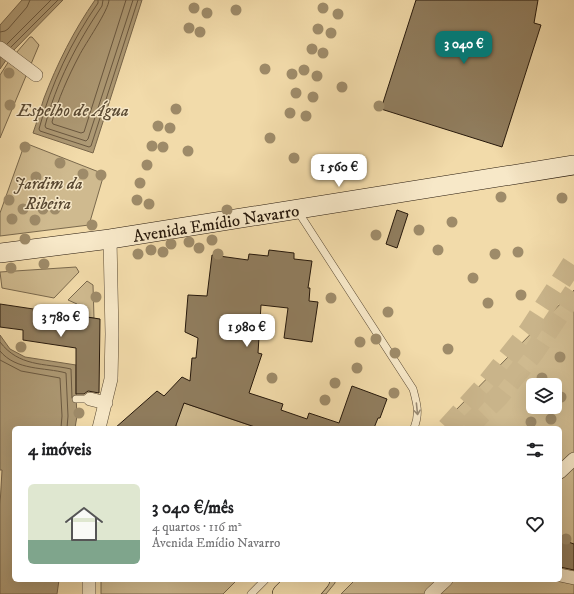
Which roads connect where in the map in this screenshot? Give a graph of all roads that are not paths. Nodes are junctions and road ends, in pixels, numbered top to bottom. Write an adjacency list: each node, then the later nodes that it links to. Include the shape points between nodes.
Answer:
1 (5, 51): 2 (street)
2 (36, 75)
3 (574, 165): 4 (main road, Avenida Emídio Navarro)
4 (297, 210): 5 (main road, Avenida Emídio Navarro); 11 (lane, one-way to 11, via 413,389 418,408)
5 (110, 240): 6 (main road, Avenida Emídio Navarro); 9 (street, via 111,379)
6 (0, 253)
7 (76, 399): 8 (lane)
8 (90, 400): 9 (street)
9 (106, 403): 10 (street)
10 (100, 426)
11 (415, 426)
12 (574, 459): 13 (street)
13 (562, 470)
14 (562, 575): 15 (street)
15 (574, 578)
16 (89, 582): 21 (street)
17 (263, 582): 22 (lane)
18 (295, 582): 23 (main road)
19 (317, 582): 24 (main road)
20 (444, 582): 25 (street)
21 (89, 594)
22 (251, 594)
23 (283, 594)
24 (307, 594)
25 (431, 594)

